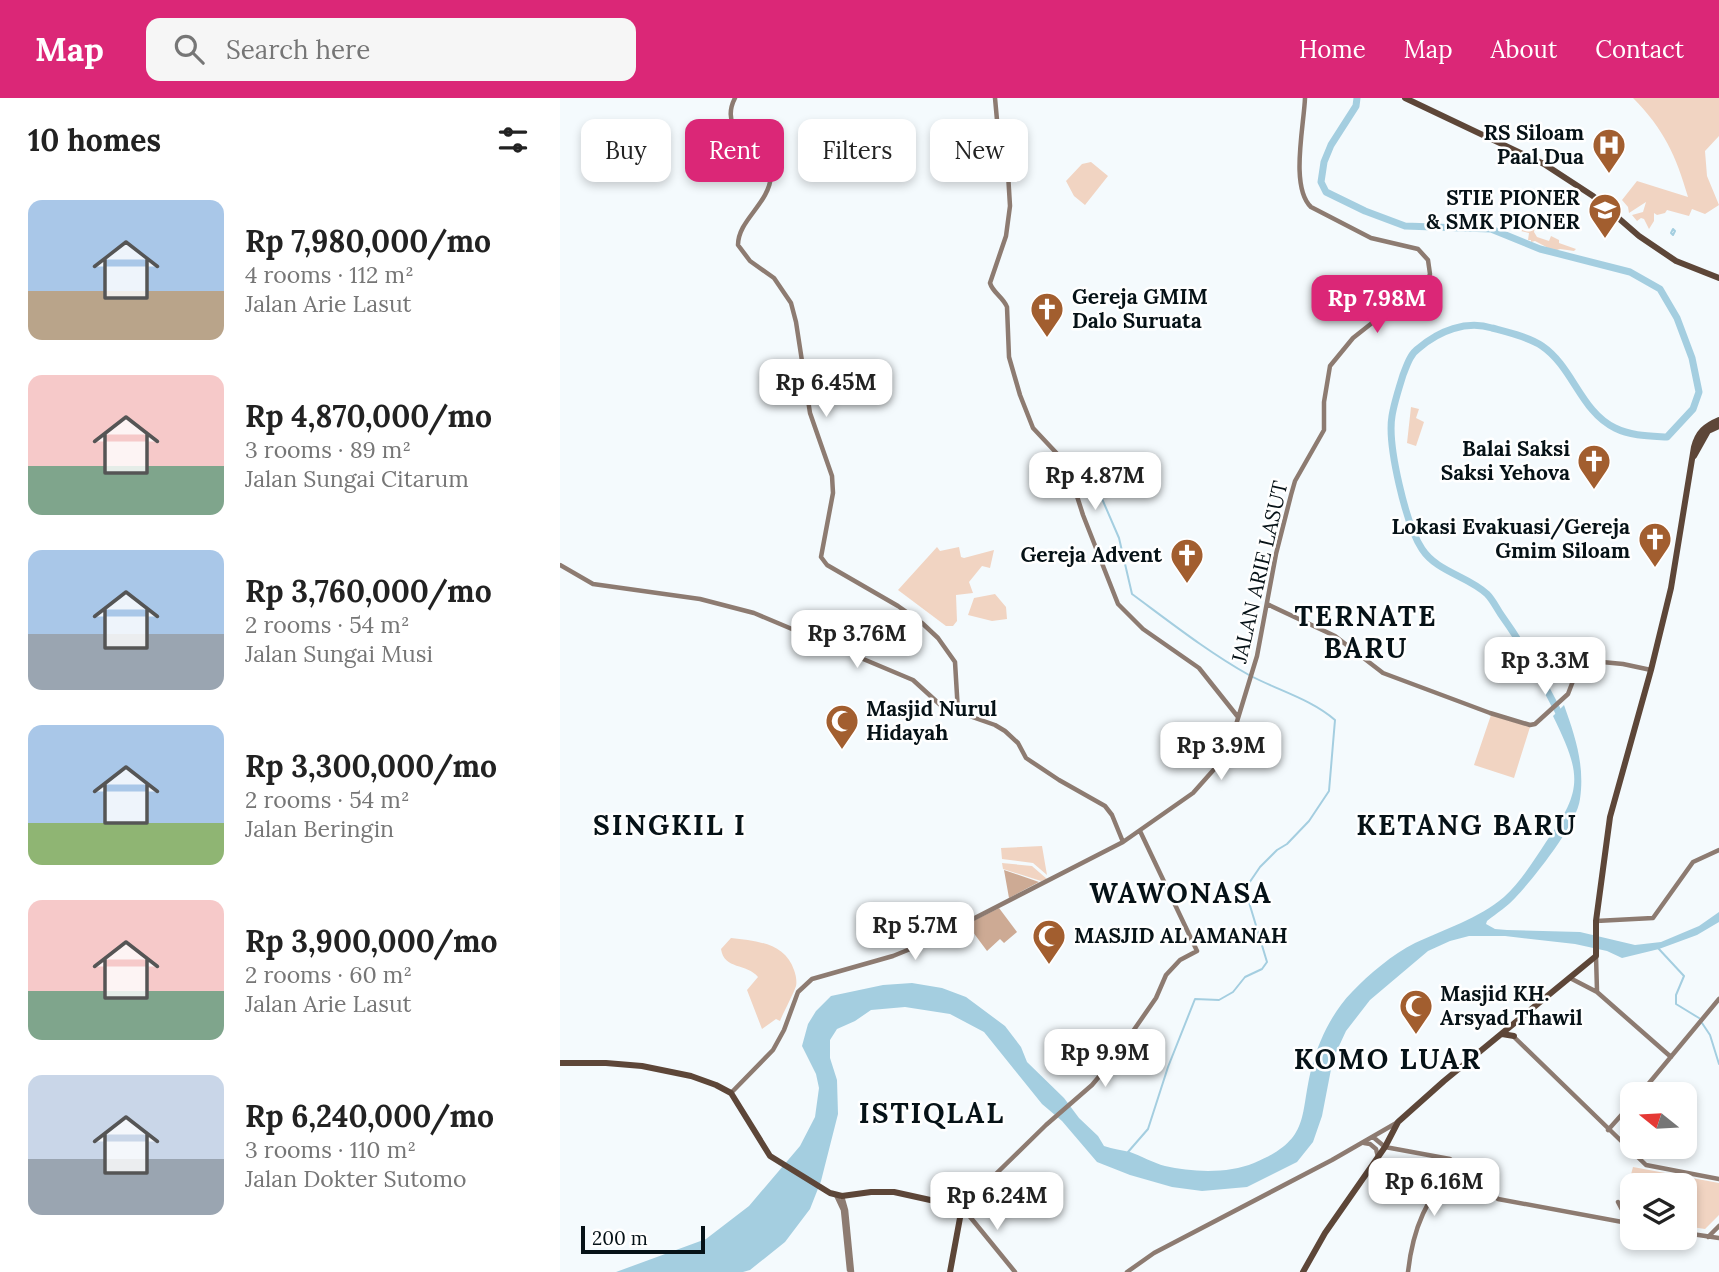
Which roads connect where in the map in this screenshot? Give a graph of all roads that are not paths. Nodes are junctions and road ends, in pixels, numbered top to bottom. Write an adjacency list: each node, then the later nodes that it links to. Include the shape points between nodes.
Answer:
1 (735, 98): 12 (street, via 731,123 771,176 763,201 740,232 738,245 750,261 774,278 791,303 810,413 830,466 833,493 821,557 836,571 906,611 938,638 956,666)
2 (995, 98): 13 (street, via 1007,157 1010,206 1006,236 990,279 1007,307 1009,357 1020,396 1033,428 1068,468 1118,604 1143,629 1199,668)
3 (1305, 98): 10 (street, JALAN ARIE LASUT, via 1300,186 1306,202 1371,238 1418,249 1428,260 1430,274 1427,282 1353,338 1330,366 1324,430 1291,495)
4 (1405, 98): 5 (highway, via 1554,170 1676,261)
5 (1719, 278)
6 (1719, 420): 8 (highway, via 1698,435)
7 (1719, 426): 8 (highway, via 1708,431)
8 (1693, 458): 11 (highway, via 1673,579)
9 (560, 565): 12 (street, via 593,584 701,599 766,617 913,680 945,710)
10 (1267, 603): 11 (street, via 1335,636 1383,673 1530,725 1568,694 1583,659); 13 (street, JALAN ARIE LASUT)
11 (1651, 670): 17 (highway, via 1614,798)
12 (958, 712): 15 (street, via 999,727 1036,765 1105,806)
13 (1238, 717): 14 (street, JALAN ARIE LASUT, via 1207,779)
14 (1140, 831): 15 (street, JALAN ARIE LASUT); 40 (street, via 1197,951 1166,975 1156,998 1113,1060)
15 (1123, 842): 27 (street, JALAN ARIE LASUT, via 930,942 812,979 798,992 773,1050)
16 (1719, 850): 17 (street, via 1693,862 1653,918)
17 (1596, 923): 18 (highway)
18 (1596, 955): 19 (highway); 20 (street)
19 (1570, 978): 20 (street); 22 (highway)
20 (1597, 992): 24 (street)
21 (1719, 999): 24 (street)
22 (1505, 1032): 23 (highway); 29 (highway)
23 (1514, 1036): 30 (street)
24 (1671, 1057): 26 (street)
25 (560, 1063): 27 (highway, via 642,1066 691,1076)
26 (1650, 1082)
27 (731, 1093): 37 (highway, via 770,1156)
28 (1620, 1117): 30 (street)
29 (1398, 1122): 31 (street); 33 (highway)
30 (1608, 1130): 36 (street, via 1646,1165)
31 (1373, 1137): 32 (street); 33 (street)
32 (1363, 1143): 34 (street, via 1376,1149); 49 (street, via 1154,1253)
33 (1385, 1147): 34 (highway); 35 (street)
34 (1377, 1158): 50 (highway)
35 (1456, 1163): 41 (street, via 1498,1199); 51 (street, via 1419,1219)
36 (1719, 1179)
37 (836, 1195): 40 (highway, via 894,1192); 46 (street, via 846,1210); 46 (street, via 843,1210)
38 (1618, 1202): 39 (street)
39 (1620, 1205)
40 (962, 1208): 47 (highway); 48 (street)
41 (1620, 1222)
42 (1719, 1226): 44 (street)
43 (1697, 1235): 44 (street)
44 (1708, 1237): 45 (street)
45 (1719, 1238)
46 (852, 1272)
47 (950, 1272)
48 (1016, 1272)
49 (1127, 1272)
50 (1303, 1272)
51 (1408, 1272)

